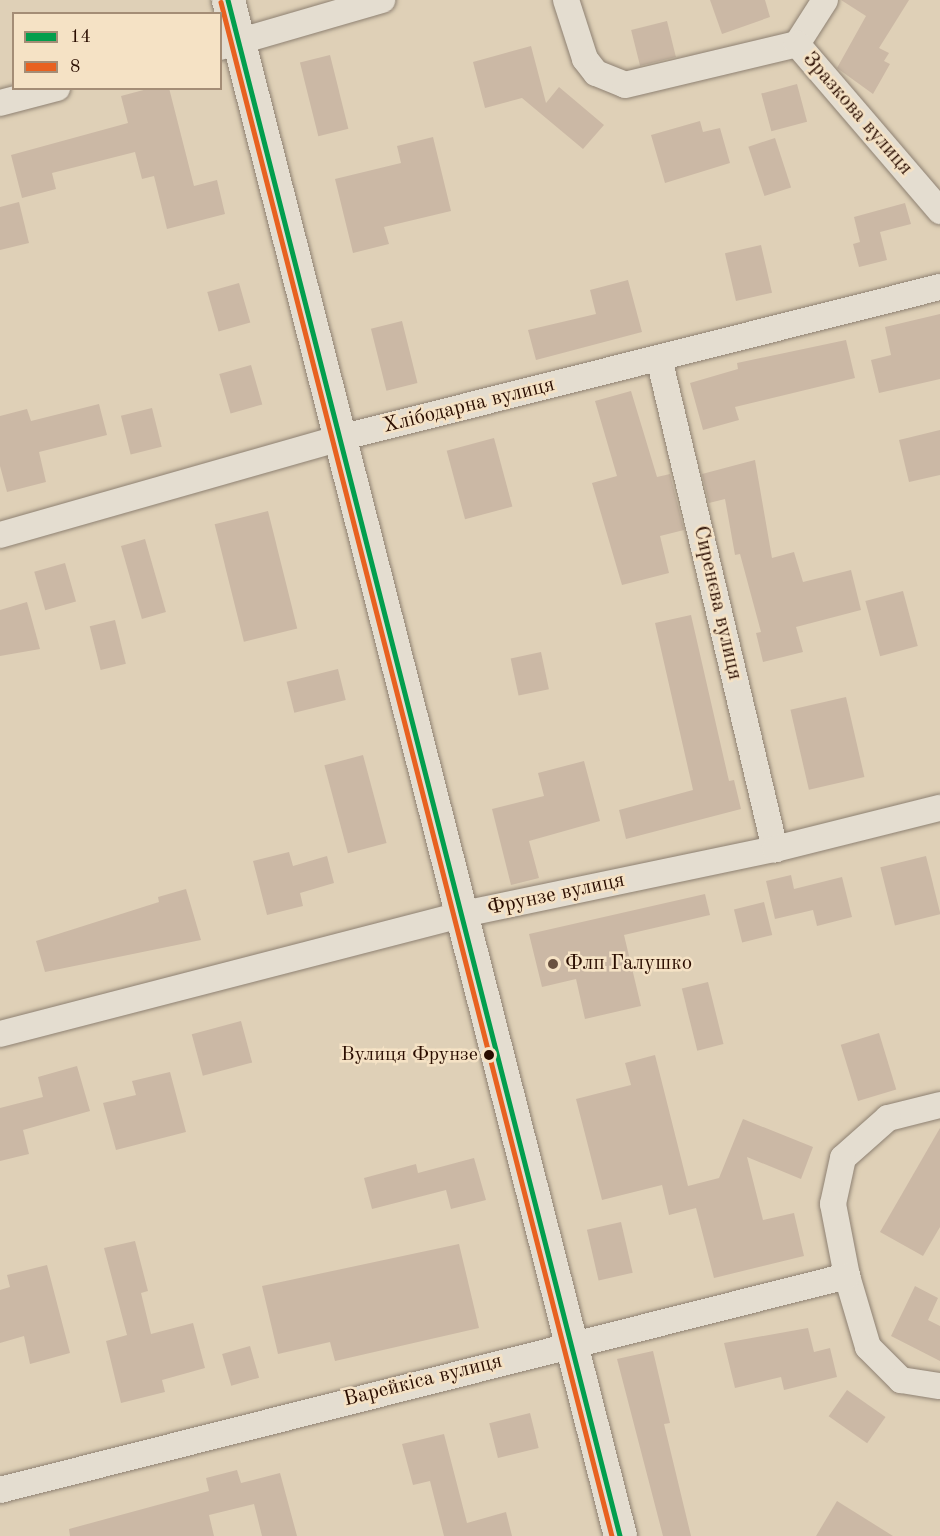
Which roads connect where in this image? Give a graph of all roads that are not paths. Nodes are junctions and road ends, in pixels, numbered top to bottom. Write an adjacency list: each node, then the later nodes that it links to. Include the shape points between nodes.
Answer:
1 (228, 0): 6 (main road)
2 (382, 0): 6 (street)
3 (566, 0): 5 (street, via 585,59 596,73 625,85)
4 (825, 0): 5 (street)
5 (797, 44): 9 (street, Зразкова вулиця)
6 (229, 45): 12 (main road)
7 (49, 90): 8 (street)
8 (0, 103)
9 (940, 211)
10 (940, 287): 11 (street, Хлібодарна вулиця)
11 (659, 358): 12 (street, Хлібодарна вулиця); 15 (street, Сиренєва вулиця)
12 (340, 438): 13 (street, Хлібодарна вулиця); 16 (main road)
13 (0, 535)
14 (940, 808): 15 (street, Фрунзе вулиця)
15 (776, 849): 16 (street, Фрунзе вулиця)
16 (463, 914): 17 (street, Фрунзе вулиця); 20 (main road)
17 (0, 1034)
18 (940, 1105): 19 (street, via 888,1118 843,1158 833,1204)
19 (847, 1276): 20 (street, Варейкіса вулиця); 21 (street, via 868,1347 901,1380)
20 (570, 1342): 22 (street, Варейкіса вулиця); 23 (main road)
21 (940, 1386)
22 (0, 1490)
23 (620, 1536)

